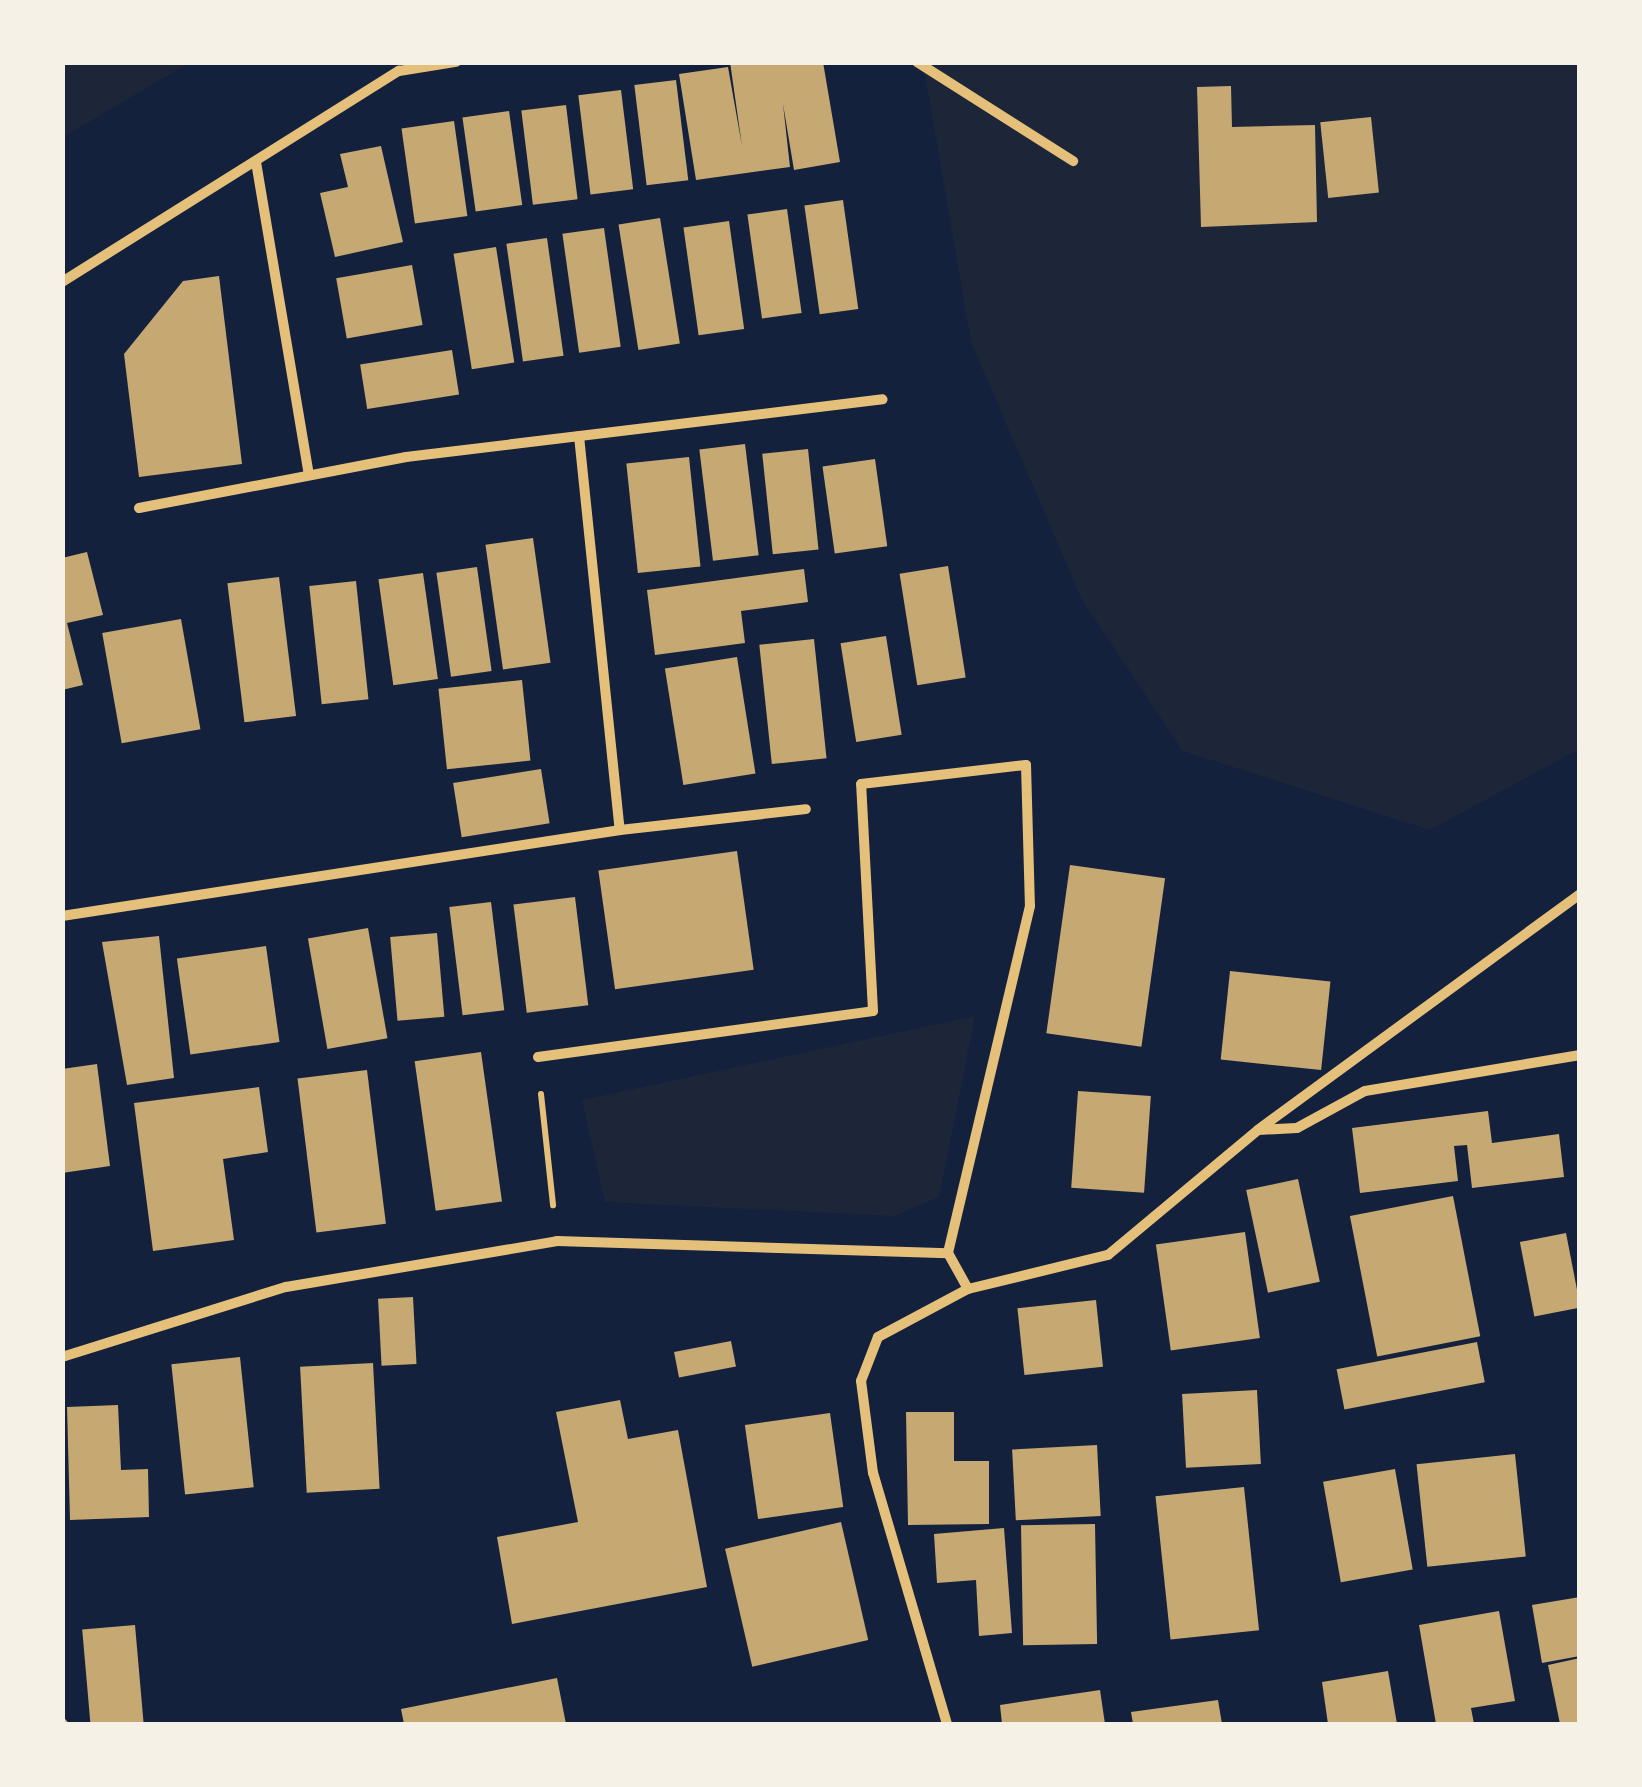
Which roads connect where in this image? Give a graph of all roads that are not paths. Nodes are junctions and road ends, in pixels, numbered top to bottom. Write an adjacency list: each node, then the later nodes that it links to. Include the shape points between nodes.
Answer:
1 (456, 62): 4 (street, via 399,71)
2 (917, 62): 3 (street)
3 (1074, 161)
4 (256, 162): 5 (street); 8 (street)
5 (62, 282)
6 (882, 400): 7 (street)
7 (579, 436): 8 (street); 11 (street)
8 (309, 475): 9 (street)
9 (139, 508)
10 (806, 809): 11 (street)
11 (620, 830): 13 (street)
12 (1580, 894): 16 (street)
13 (62, 916)
14 (1580, 1055): 16 (street, via 1365,1091 1297,1128)
15 (538, 1058): 17 (street, via 874,1012 862,784 1026,765 1030,906)
16 (1258, 1130): 18 (street, via 1108,1254)
17 (948, 1254): 18 (street); 19 (street, via 557,1242 286,1287)
18 (968, 1289): 20 (street, via 878,1337 861,1381 873,1474)
19 (62, 1357)
20 (947, 1724)

